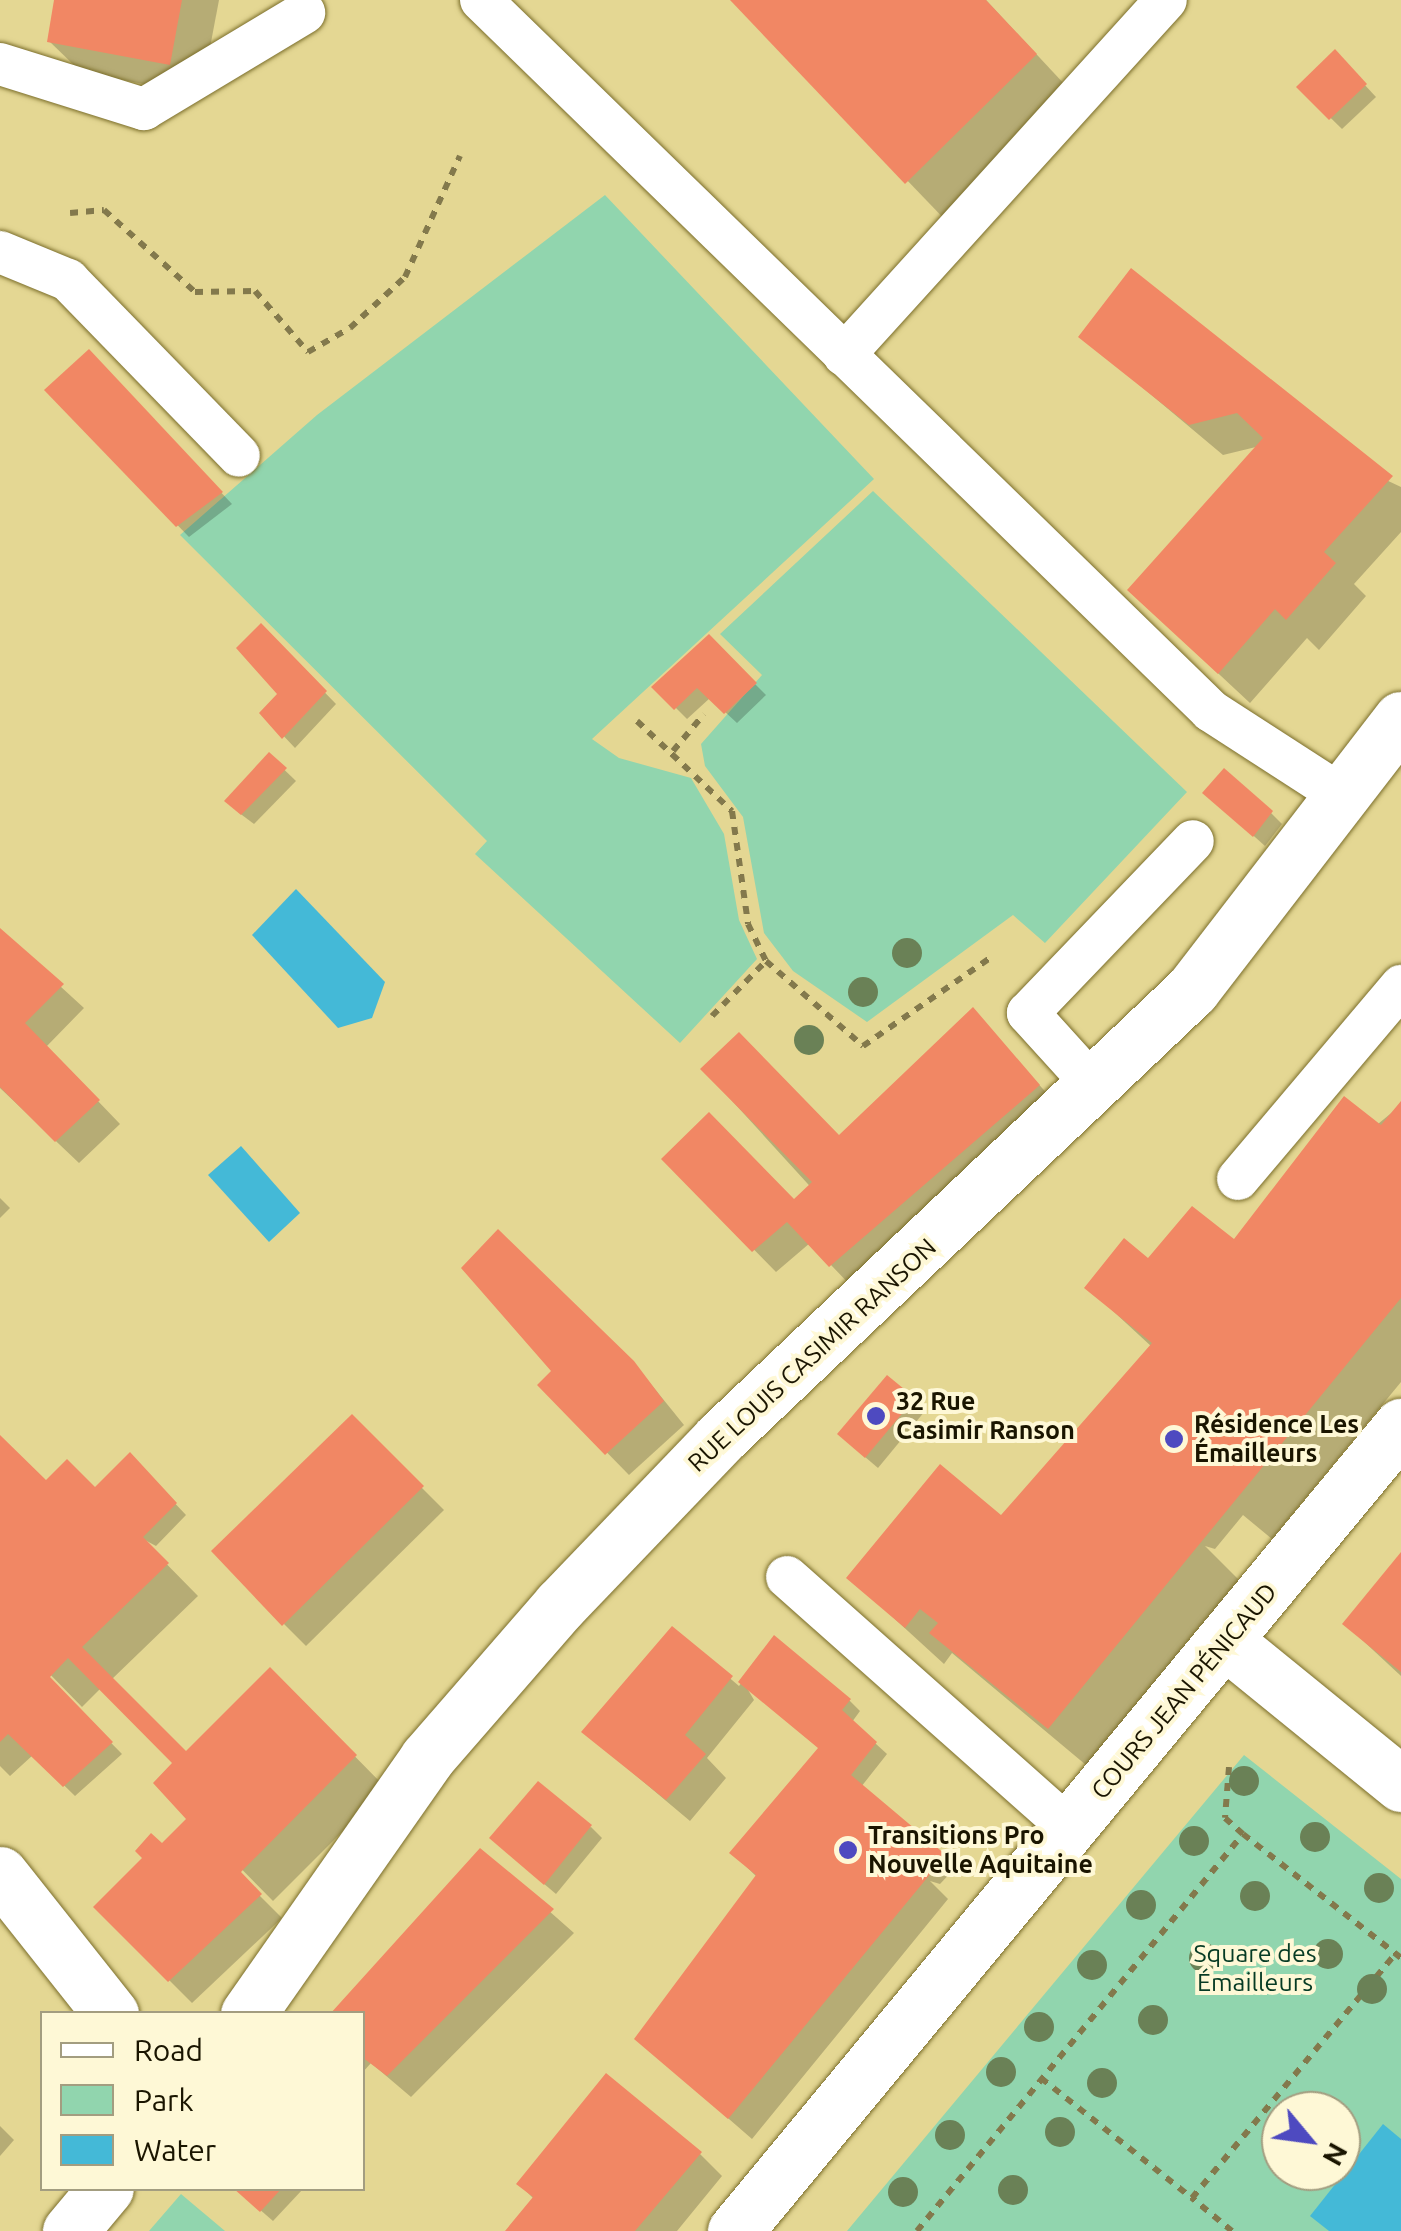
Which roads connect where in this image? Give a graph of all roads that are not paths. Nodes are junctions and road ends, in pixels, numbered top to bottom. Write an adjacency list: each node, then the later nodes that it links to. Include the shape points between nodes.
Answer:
1 (480, 0): 6 (lane)
2 (1166, 0): 6 (lane)
3 (304, 13): 4 (lane, via 144,109)
4 (0, 64)
5 (0, 252): 7 (lane, via 68,280)
6 (844, 355): 9 (lane, via 1211,711)
7 (239, 456)
8 (1401, 720): 9 (street, RUE LOUIS CASIMIR RANSON)
9 (1344, 797): 12 (street, RUE LOUIS CASIMIR RANSON, via 1192,990)
10 (1193, 841): 12 (lane, via 1028,1014)
11 (1401, 986): 13 (lane)
12 (1094, 1088): 21 (street, RUE LOUIS CASIMIR RANSON, via 720,1438 560,1605 426,1758)
13 (1238, 1179)
14 (1401, 1426): 16 (street, COURS JEAN PÉNICAUD)
15 (787, 1577): 18 (lane)
16 (1225, 1641): 17 (street); 18 (street, COURS JEAN PÉNICAUD)
17 (1401, 1784)
18 (1070, 1828): 24 (street, COURS JEAN PÉNICAUD)
19 (0, 1874): 20 (street)
20 (109, 2011)
21 (250, 2011)
22 (103, 2191): 23 (street)
23 (70, 2231)
24 (735, 2231)

